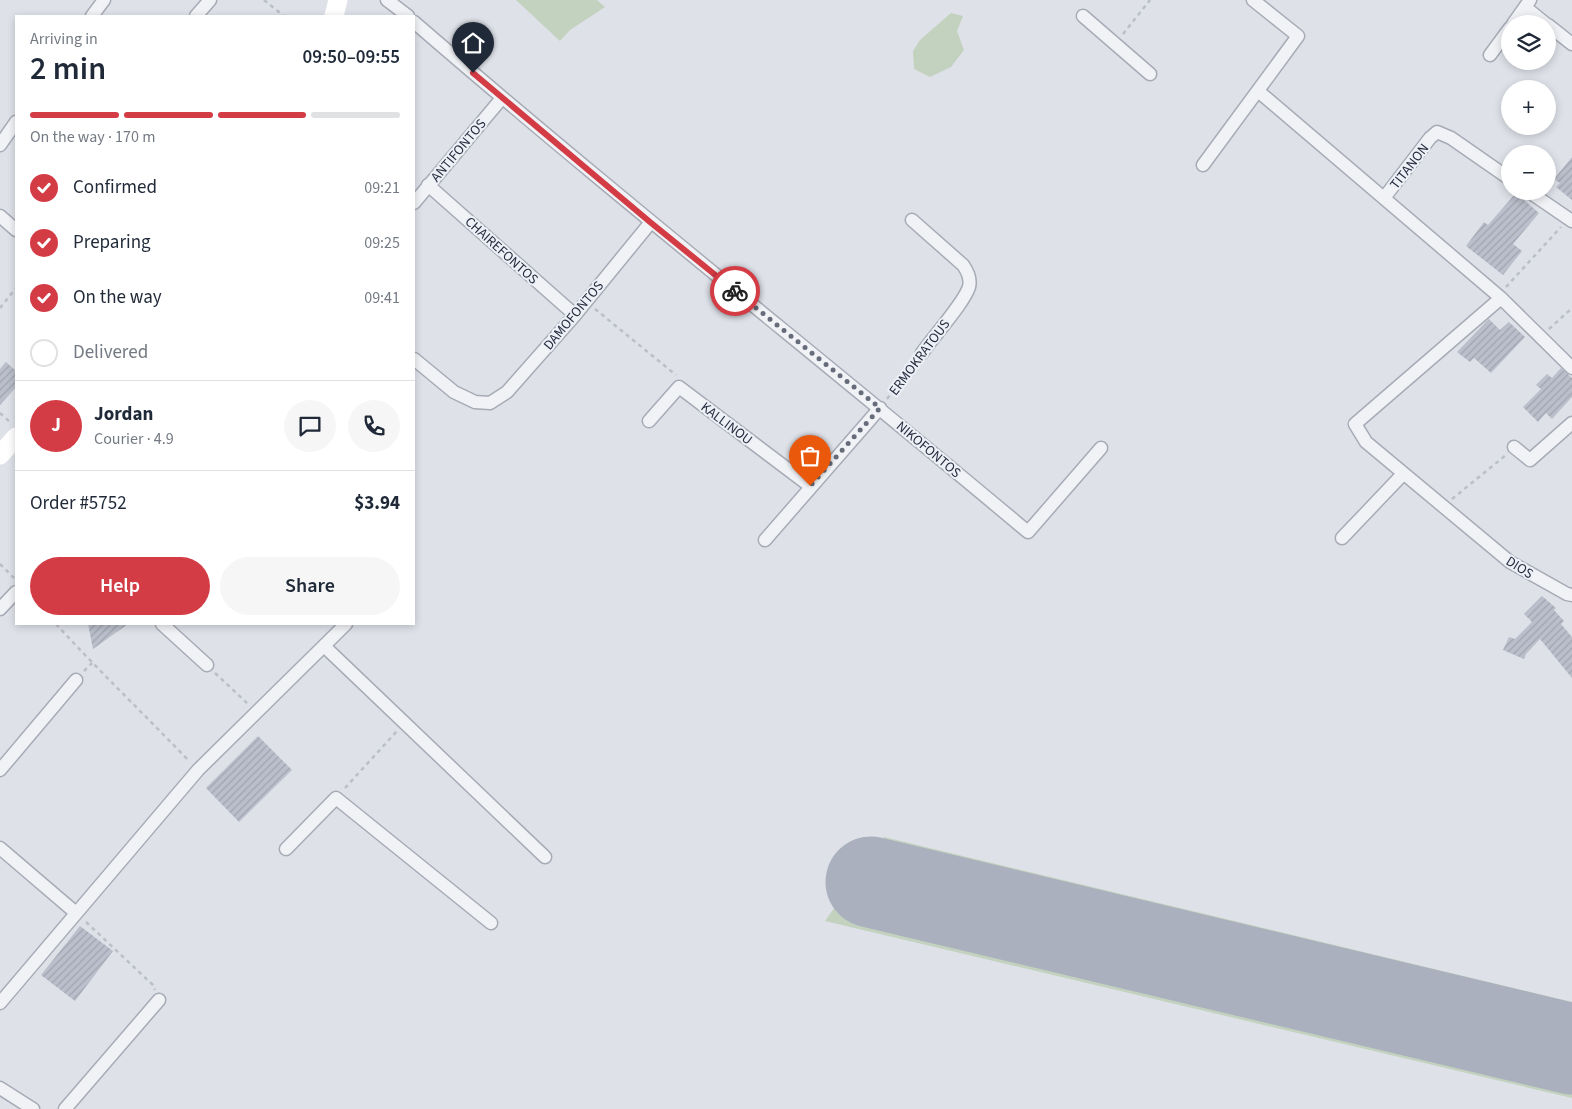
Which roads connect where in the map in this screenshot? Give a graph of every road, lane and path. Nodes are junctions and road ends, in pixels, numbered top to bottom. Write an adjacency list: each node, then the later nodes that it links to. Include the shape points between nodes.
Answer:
1 (104, 0): 9 (street)
2 (210, 0): 10 (street)
3 (264, 0): 11 (path)
4 (338, 0): 12 (main road)
5 (387, 0): 13 (street)
6 (1150, 0): 20 (path)
7 (1253, 0): 24 (street, via 1298,36)
8 (1528, 4): 14 (street); 15 (street)
9 (93, 15)
10 (197, 15)
11 (283, 15)
12 (334, 15)
13 (407, 15)
14 (1520, 15)
15 (1538, 15)
16 (1082, 16): 20 (street)
17 (415, 23): 25 (street, NIKOFONTOS)
18 (1556, 31): 21 (street)
19 (1501, 40): 22 (street)
20 (1115, 43): 23 (street)
21 (1572, 44)
22 (1490, 55)
23 (1150, 74)
24 (1258, 91): 28 (street); 31 (street)
25 (502, 98): 30 (street, ANTIFONTOS); 37 (street, NIKOFONTOS)
26 (15, 123): 27 (street)
27 (0, 145)
28 (1204, 165)
29 (1501, 173): 31 (street, TITANON, via 1437,132)
30 (428, 185): 33 (street, ANTIFONTOS); 44 (street, CHAIREFONTOS)
31 (1384, 198): 40 (street)
32 (1541, 200): 36 (street)
33 (415, 202)
34 (0, 216): 38 (street)
35 (912, 220): 46 (street, ERMOKRATOUS, via 963,265 970,281 964,297)
36 (1570, 220): 40 (path)
37 (650, 222): 41 (street, DAMOFONTOS); 50 (street, NIKOFONTOS)
38 (15, 229)
39 (15, 289): 42 (path)
40 (1499, 297): 45 (street); 59 (street, DIOS, via 1356,424 1366,442)
41 (586, 302): 44 (street, DAMOFONTOS); 49 (path, via 677,375)
42 (0, 308)
43 (1572, 308): 45 (path)
44 (575, 315): 47 (street, DAMOFONTOS, via 507,392 490,403 475,402 454,392)
45 (1541, 337): 48 (street)
46 (922, 352): 50 (path, ERMOKRATOUS)
47 (415, 360)
48 (1572, 368)
49 (679, 387): 52 (street); 60 (street, KALLINOU)
50 (880, 408): 56 (street, NIKOFONTOS, via 1028,532); 60 (street, ERMOKRATOUS)
51 (0, 413): 54 (path)
52 (649, 421)
53 (1572, 423): 57 (street, via 1530,460)
54 (15, 426)
55 (15, 438): 58 (main road)
56 (1101, 448)
57 (1514, 448): 61 (path)
58 (0, 455)
59 (1403, 474): 61 (street, DIOS); 62 (street)
60 (810, 486): 63 (street, ERMOKRATOUS)
61 (1443, 507): 67 (street, DIOS, via 1510,562)
62 (1342, 538)
63 (765, 540)
64 (0, 564): 65 (path)
65 (15, 580)
66 (15, 593): 68 (street)
67 (1572, 595)
68 (0, 608)
69 (57, 625): 78 (path)
70 (163, 625): 73 (street)
71 (345, 625): 72 (street)
72 (324, 646): 75 (street); 76 (street)
73 (207, 665): 75 (path)
74 (76, 680): 77 (street)
75 (258, 712): 78 (street)
76 (405, 723): 79 (path); 82 (street)
77 (0, 770)
78 (198, 770): 83 (street)
79 (336, 798): 81 (street); 84 (street)
80 (0, 848): 83 (street)
81 (286, 849)
82 (545, 857)
83 (76, 913): 85 (path, via 153,986); 86 (street)
84 (491, 923)
85 (160, 1000): 89 (street)
86 (0, 1003)
87 (0, 1088): 88 (street)
88 (32, 1109)
89 (65, 1109)

